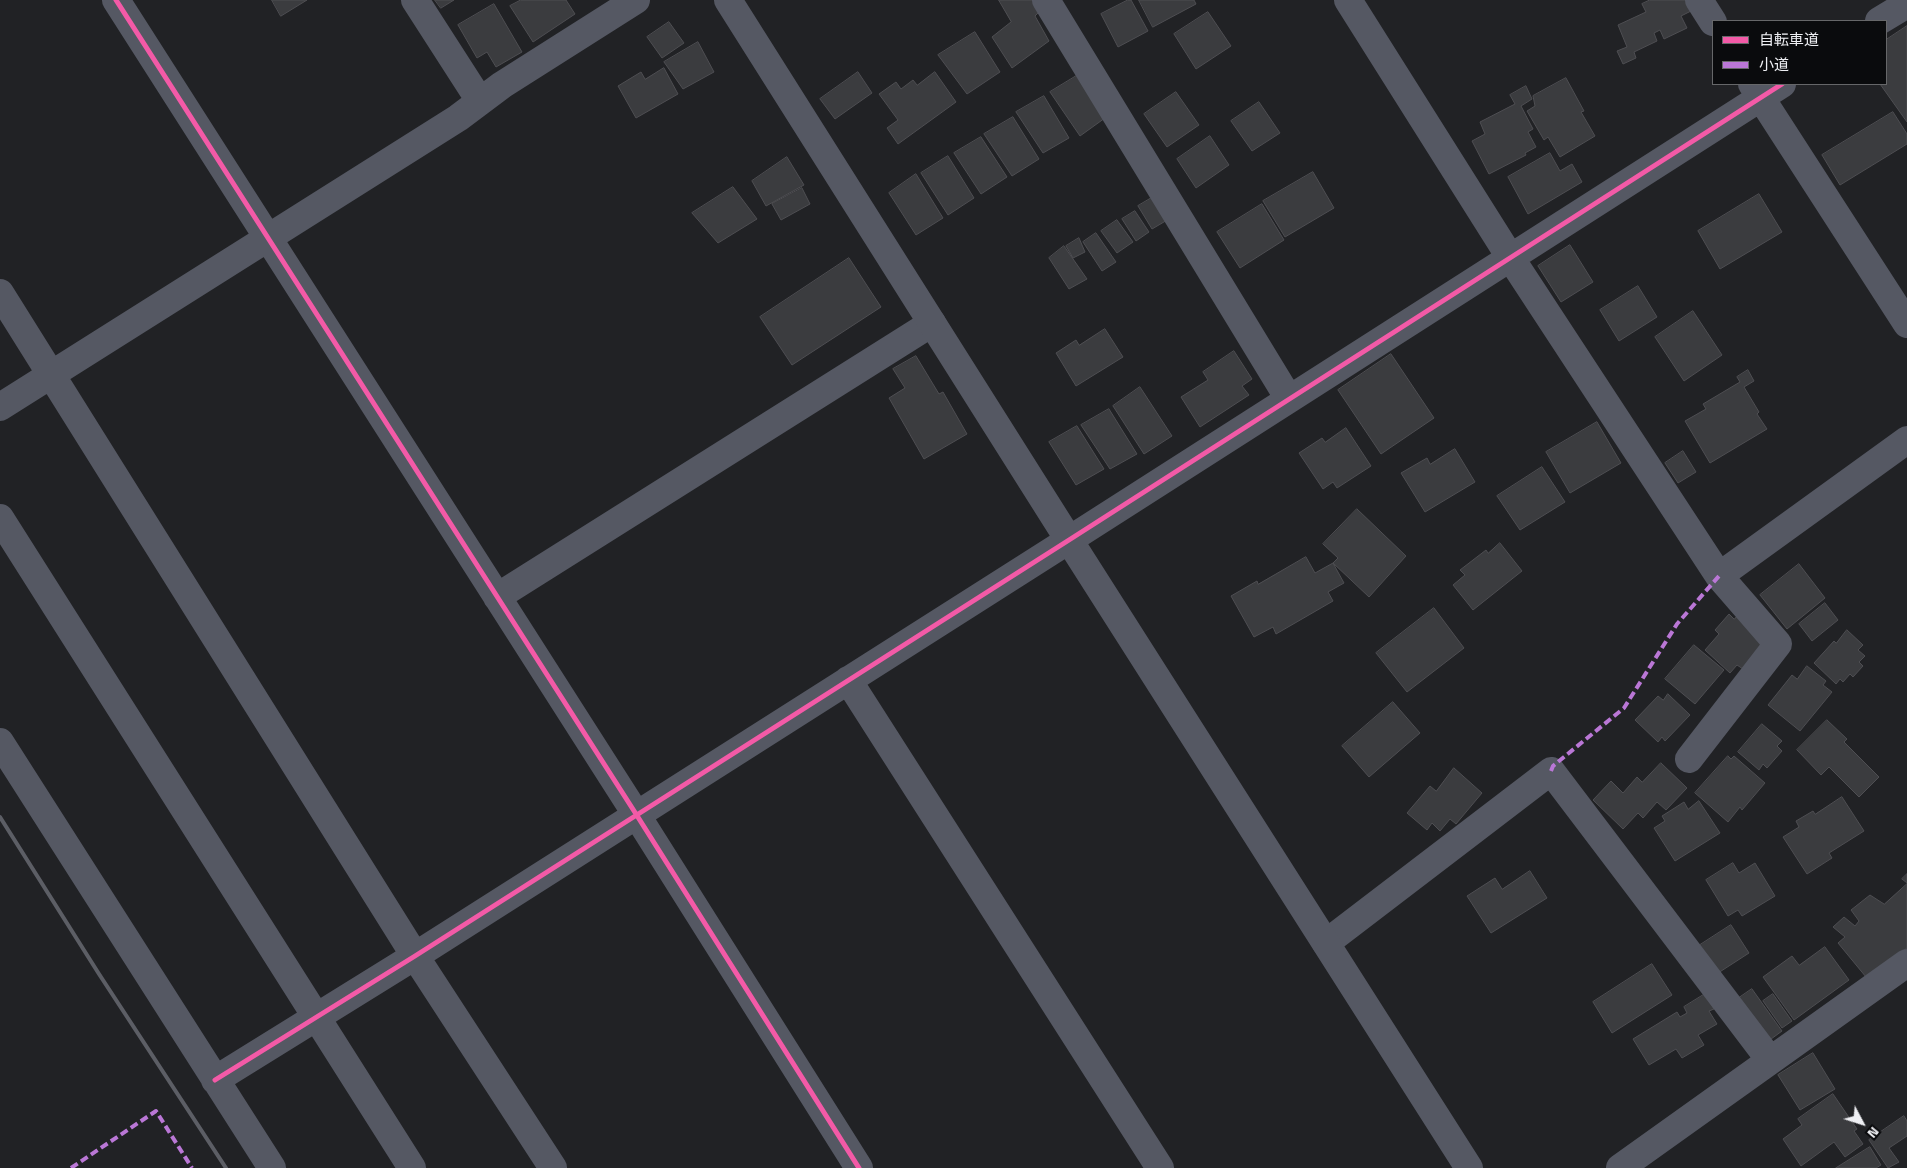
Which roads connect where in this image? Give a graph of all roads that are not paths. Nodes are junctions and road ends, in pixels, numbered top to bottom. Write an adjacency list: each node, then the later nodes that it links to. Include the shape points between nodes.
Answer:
1 (116, 0): 13 (street)
2 (415, 0): 12 (street)
3 (636, 0): 12 (street)
4 (728, 0): 16 (street)
5 (1046, 0): 19 (street)
6 (1348, 0): 14 (street)
7 (1700, 0): 9 (street)
8 (1907, 4): 10 (street)
9 (1712, 20)
10 (1881, 20)
11 (1765, 88): 14 (street); 17 (street)
12 (480, 101): 13 (street)
13 (268, 238): 18 (street); 25 (street)
14 (1510, 257): 19 (street); 24 (street)
15 (0, 293): 18 (street)
16 (932, 323): 23 (street); 25 (street)
17 (1907, 324)
18 (52, 374): 20 (street); 31 (street)
19 (1289, 399): 23 (street)
20 (0, 407)
21 (1907, 440): 24 (street)
22 (0, 518): 33 (street)
23 (1069, 540): 26 (street); 30 (street)
24 (1719, 576): 28 (street, via 1778,644)
25 (497, 597): 29 (street)
26 (848, 680): 29 (street); 40 (street)
27 (0, 742): 35 (street)
28 (1689, 759)
29 (636, 814): 31 (street); 39 (street)
30 (1326, 943): 34 (street, via 1551,771); 41 (street)
31 (415, 956): 33 (street); 38 (street)
32 (1907, 963): 34 (street)
33 (315, 1018): 35 (street); 37 (street)
34 (1770, 1060): 42 (street)
35 (215, 1080): 36 (street)
36 (272, 1168)
37 (412, 1168)
38 (553, 1168)
39 (859, 1168)
40 (1160, 1168)
41 (1469, 1168)
42 (1620, 1168)

